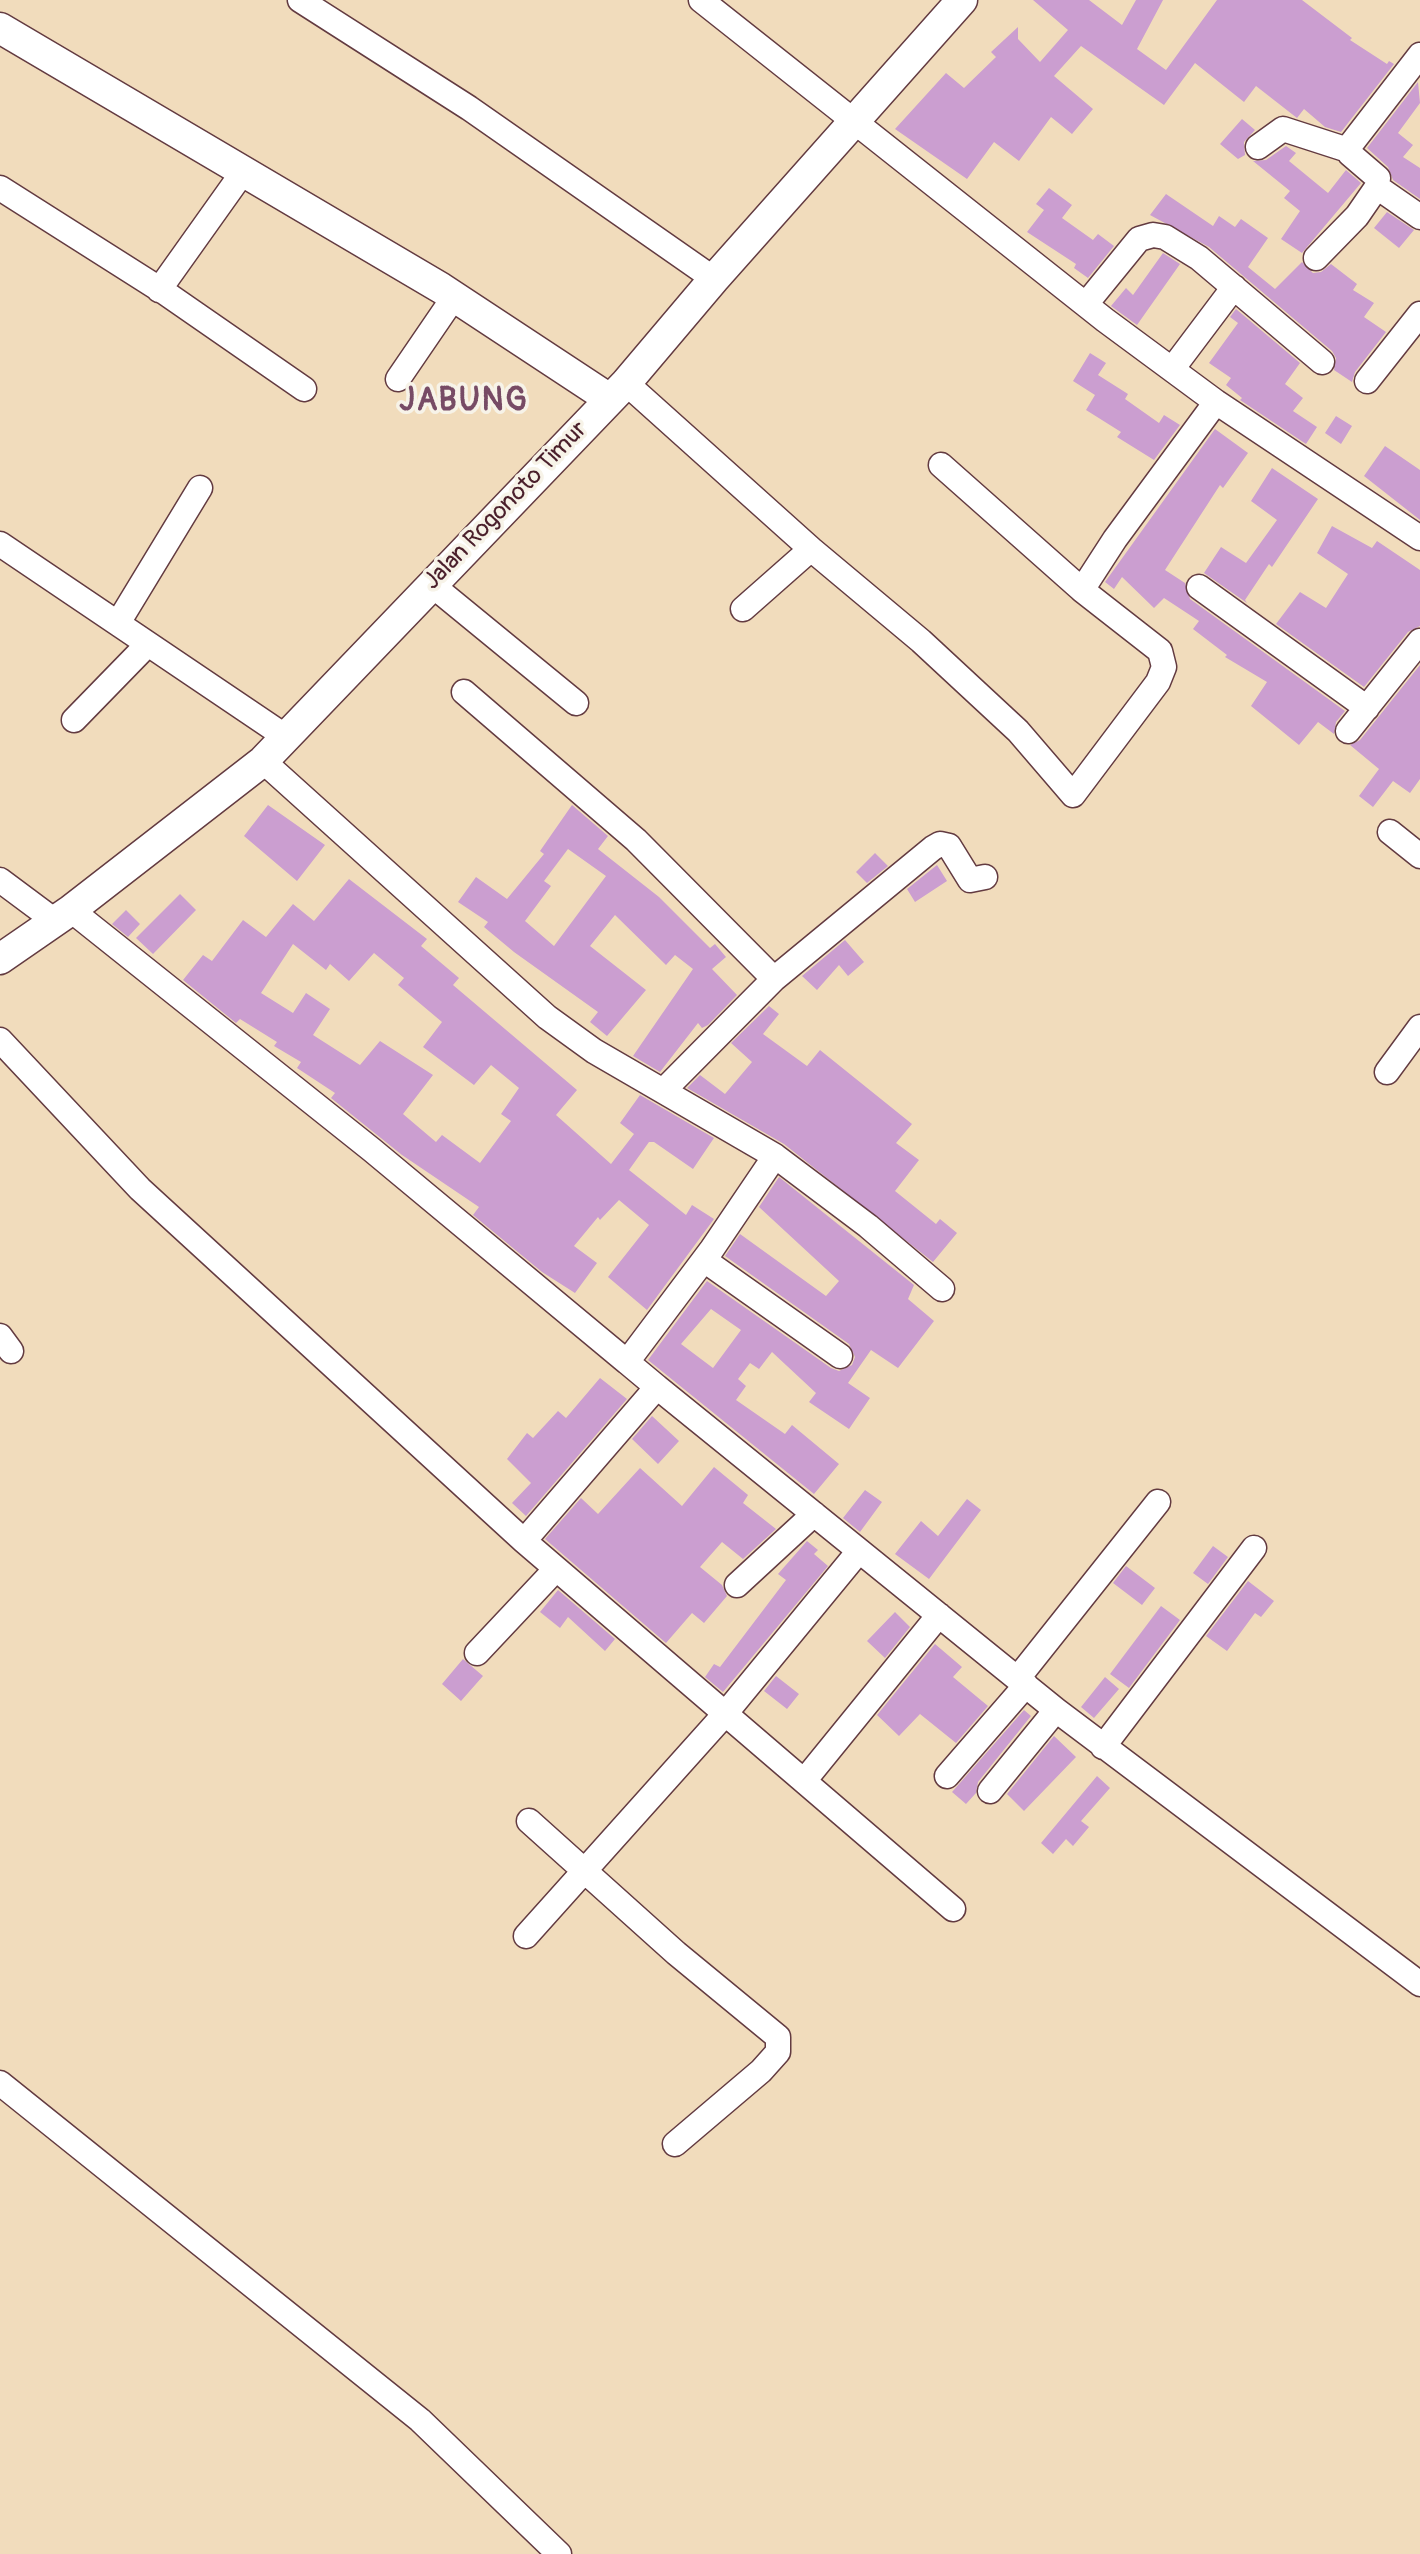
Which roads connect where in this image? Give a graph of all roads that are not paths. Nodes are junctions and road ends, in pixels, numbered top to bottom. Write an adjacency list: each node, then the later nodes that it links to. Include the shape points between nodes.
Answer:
1 (300, 0): 14 (street, via 469,108)
2 (701, 0): 6 (street)
3 (962, 0): 6 (street, Jalan Rogonoto Timur)
4 (0, 28): 9 (street)
5 (1420, 55): 8 (street)
6 (855, 121): 14 (street, Jalan Rogonoto Timur); 18 (street)
7 (1258, 147): 8 (street, via 1283,129)
8 (1348, 150): 10 (street, via 1378,178)
9 (243, 172): 16 (street); 17 (street)
10 (1377, 187): 12 (street); 13 (street)
11 (0, 188): 16 (street)
12 (1420, 217)
13 (1316, 258)
14 (714, 279): 25 (street, Jalan Rogonoto Timur)
15 (1234, 287): 18 (street, via 1199,258 1153,235 1139,239); 20 (street); 21 (street)
16 (159, 290): 24 (street)
17 (454, 297): 22 (street); 25 (street)
18 (1086, 304): 21 (street)
19 (1420, 314): 23 (street)
20 (1322, 362)
21 (1173, 368): 26 (street)
22 (398, 379)
23 (1367, 381)
24 (304, 389)
25 (617, 391): 31 (street); 32 (street, Jalan Rogonoto Timur)
26 (1216, 402): 29 (street); 34 (street)
27 (941, 465): 34 (street)
28 (200, 488): 36 (street)
29 (1420, 538)
30 (0, 544): 36 (street)
31 (811, 549): 34 (street, via 1018,731 1073,795 1164,667 1160,651); 35 (street)
32 (432, 585): 40 (street); 44 (street, Jalan Rogonoto Timur)
33 (1199, 587): 41 (street)
34 (1082, 590)
35 (743, 609)
36 (118, 623): 38 (street)
37 (1420, 641): 41 (street)
38 (148, 644): 42 (street); 44 (street)
39 (464, 692): 52 (street, via 636,840)
40 (576, 703)
41 (1367, 708): 43 (street)
42 (74, 720)
43 (1348, 731)
44 (286, 737): 45 (street, Jalan Rogonoto Timur)
45 (263, 761): 50 (street, Jalan Rogonoto Timur); 56 (street, via 547,1017 594,1051)
46 (1390, 832): 47 (street)
47 (1420, 856)
48 (985, 877): 52 (street, via 970,880 949,846 940,844)
49 (0, 880): 50 (street)
50 (63, 915): 51 (street, Jalan Rogonoto Timur); 61 (street, via 372,1150)
51 (0, 959)
52 (774, 979): 56 (street)
53 (1420, 1027): 55 (street)
54 (0, 1040): 65 (street, via 140,1189)
55 (1387, 1072)
56 (665, 1089): 57 (street)
57 (775, 1156): 58 (street); 59 (street)
58 (704, 1260): 60 (street); 61 (street)
59 (942, 1289)
60 (840, 1356)
61 (627, 1362): 62 (street)
62 (657, 1387): 64 (street); 65 (street)
63 (1158, 1502): 72 (street)
64 (814, 1514): 67 (street); 69 (street)
65 (524, 1541): 68 (street)
66 (1254, 1548): 75 (street)
67 (859, 1551): 70 (street); 74 (street)
68 (556, 1569): 71 (street); 74 (street)
69 (737, 1585)
70 (939, 1615): 72 (street); 77 (street)
71 (477, 1653)
72 (1022, 1681): 73 (street); 76 (street)
73 (1056, 1710): 75 (street); 78 (street)
74 (725, 1714): 77 (street); 80 (street)
75 (1103, 1747): 83 (street)
76 (947, 1776)
77 (804, 1781): 81 (street)
78 (990, 1791)
79 (529, 1821): 80 (street)
80 (584, 1871): 82 (street); 85 (street, via 778,2037 778,2052 761,2071)
81 (953, 1909)
82 (526, 1936)
83 (1420, 1984)
84 (0, 2083): 86 (street, via 420,2420)
85 (675, 2144)
86 (559, 2554)

